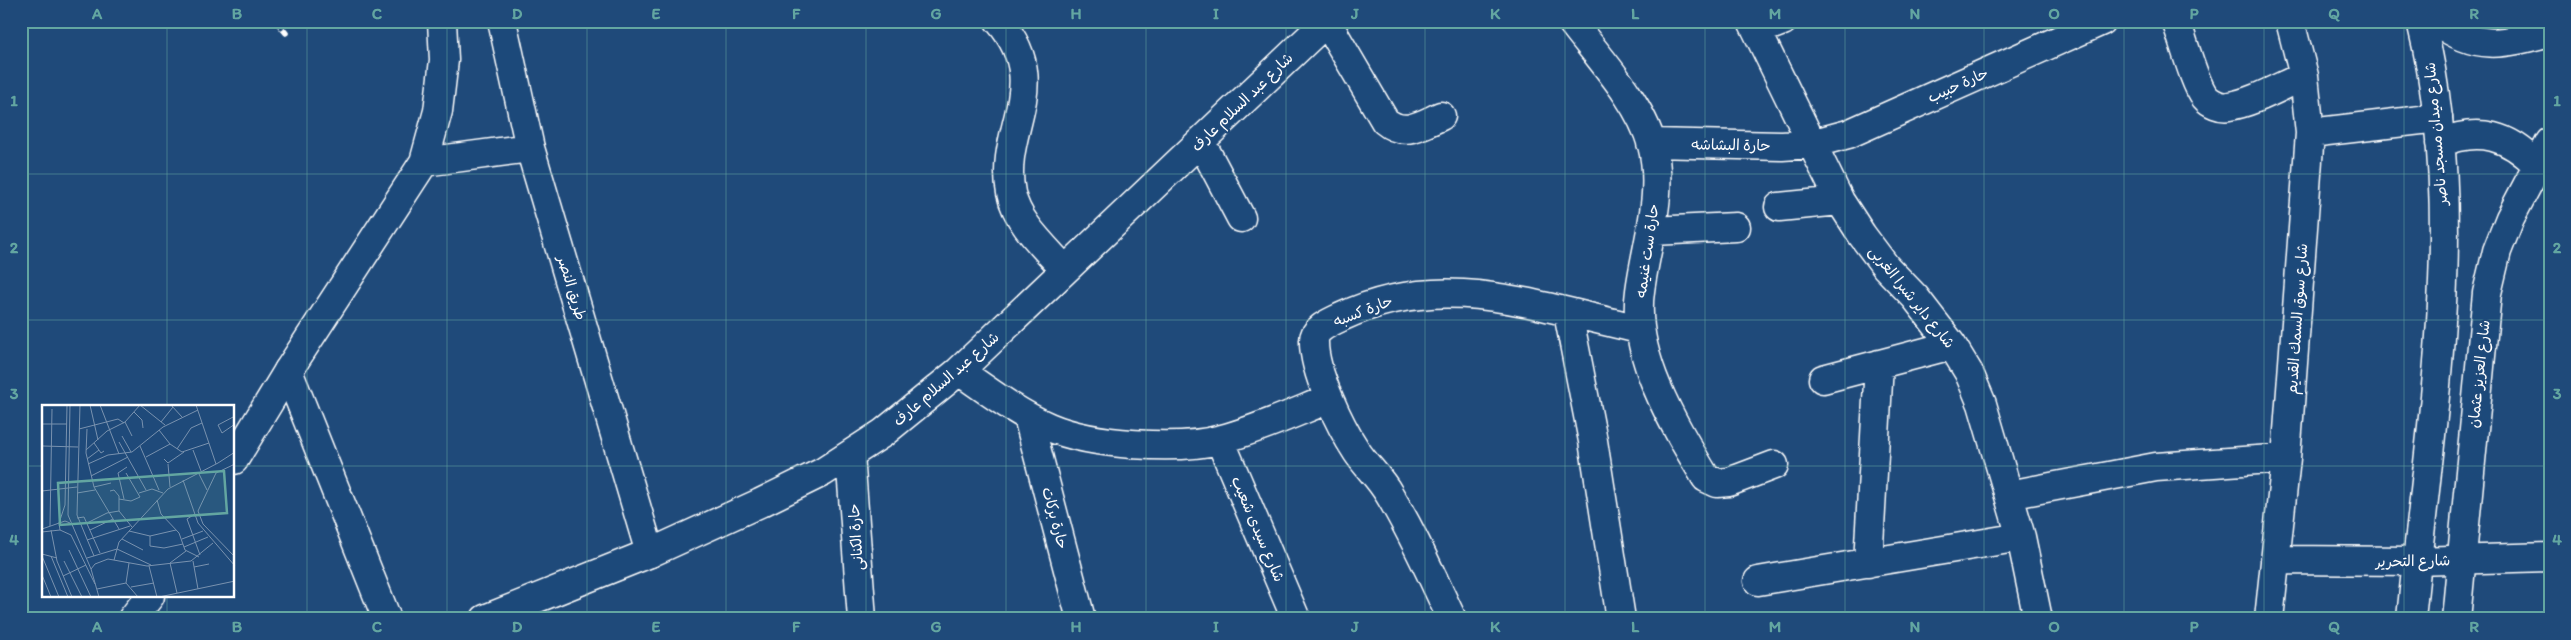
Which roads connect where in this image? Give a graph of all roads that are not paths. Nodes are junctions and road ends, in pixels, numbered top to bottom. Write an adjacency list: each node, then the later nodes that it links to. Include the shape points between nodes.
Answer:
1 (442, 21): 23 (street, via 444,60 438,112)
2 (502, 21): 22 (street, طريق النصر)
3 (999, 21): 30 (street, via 1018,51 1024,75 1024,98 1009,170 1011,193 1018,214)
4 (1571, 21): 20 (street, حارة ست غنيمه, via 1633,104)
5 (1783, 21): 12 (street)
6 (2102, 21): 21 (street, حارة حبيب, via 1848,134)
7 (2176, 21): 14 (street, via 2199,86 2214,104 2227,107 2238,104)
8 (2290, 21): 14 (street, شارع سوق السمك القديم)
9 (2420, 21): 16 (street, شارع ميدان مسجد ناصر, via 2428,50)
10 (2436, 21): 13 (street, via 2451,33 2484,44 2502,44)
11 (1327, 22): 15 (street, via 1394,128 1404,130); 18 (street, شارع عبد السلام عارف)
12 (1755, 26): 21 (street, شارع داير شبرا الغربى)
13 (2550, 32)
14 (2304, 76): 17 (street, شارع سوق السمك القديم)
15 (1441, 116)
16 (2439, 131): 17 (street); 24 (street, via 2457,136 2493,136 2525,152); 51 (street, شارع ميدان مسجد ناصر, via 2444,247 2441,328)
17 (2310, 133): 43 (street, شارع سوق السمك القديم)
18 (1200, 142): 27 (street); 30 (street, شارع عبد السلام عارف)
19 (2550, 142): 24 (street, شارع العزيز عثمان)
20 (1651, 143): 21 (street, حارة البشاشه); 29 (street, حارة ست غنيمه, via 1656,187)
21 (1811, 144): 25 (street, شارع داير شبرا الغربى)
22 (530, 148): 23 (street); 47 (street, طريق النصر)
23 (424, 162): 35 (street)
24 (2538, 166): 50 (street, شارع العزيز عثمان, via 2510,218 2497,251 2487,293)
25 (1840, 201): 26 (street); 33 (street, شارع داير شبرا الغربى, via 1882,261)
26 (1778, 207)
27 (1241, 218)
28 (1736, 226): 29 (street)
29 (1652, 230): 32 (street, حارة ست غنيمه, via 1640,292)
30 (1065, 270): 36 (street, شارع عبد السلام عارف)
31 (1568, 314): 32 (street, حارة كسبه); 38 (street, حارة كسبه, via 1482,294 1456,292 1404,296 1378,302 1328,324 1314,337 1314,348); 62 (street, via 1593,441)
32 (1640, 329): 44 (street, حارة ست غنيمه, via 1649,372 1706,478 1717,483 1729,482)
33 (1952, 345): 34 (street); 45 (street, شارع داير شبرا الغربى, via 1982,404)
34 (1879, 364): 37 (street); 52 (street)
35 (288, 370): 42 (street); 56 (street)
36 (959, 371): 39 (street); 41 (street, شارع عبد السلام عارف, via 883,433)
37 (1823, 379)
38 (1329, 399): 40 (street); 61 (street, حارة كسبه, via 1337,420 1358,453 1389,493)
39 (1028, 417): 40 (street, via 1078,436 1125,442 1164,444); 59 (street, حارة بركات)
40 (1220, 440): 60 (street, شارع سيدى شعيب)
41 (850, 455): 47 (street, شارع عبد السلام عارف, via 760,504); 58 (street, حارة الكنانى)
42 (235, 458)
43 (2286, 458): 45 (street, via 2156,467); 49 (street, شارع سوق السمك القديم)
44 (1774, 465)
45 (2009, 495): 46 (street, شارع داير شبرا الغربى)
46 (2021, 537): 52 (street); 63 (street, شارع داير شبرا الغربى)
47 (650, 553): 57 (street, شارع عبد السلام عارف)
48 (2550, 557): 50 (street, شارع التحرير)
49 (2275, 560): 51 (street, شارع التحرير); 64 (street, شارع سوق السمك القديم)
50 (2462, 560): 51 (street, شارع التحرير); 66 (street, شارع العزيز عثمان)
51 (2416, 562): 65 (street)
52 (1868, 563): 53 (street)
53 (1758, 580)
54 (148, 598): 55 (street)
55 (132, 619)
56 (387, 619)
57 (486, 619)
58 (862, 619)
59 (1081, 619)
60 (1296, 619)
61 (1452, 619)
62 (1620, 619)
63 (2038, 619)
64 (2269, 619)
65 (2411, 619)
66 (2456, 619)

